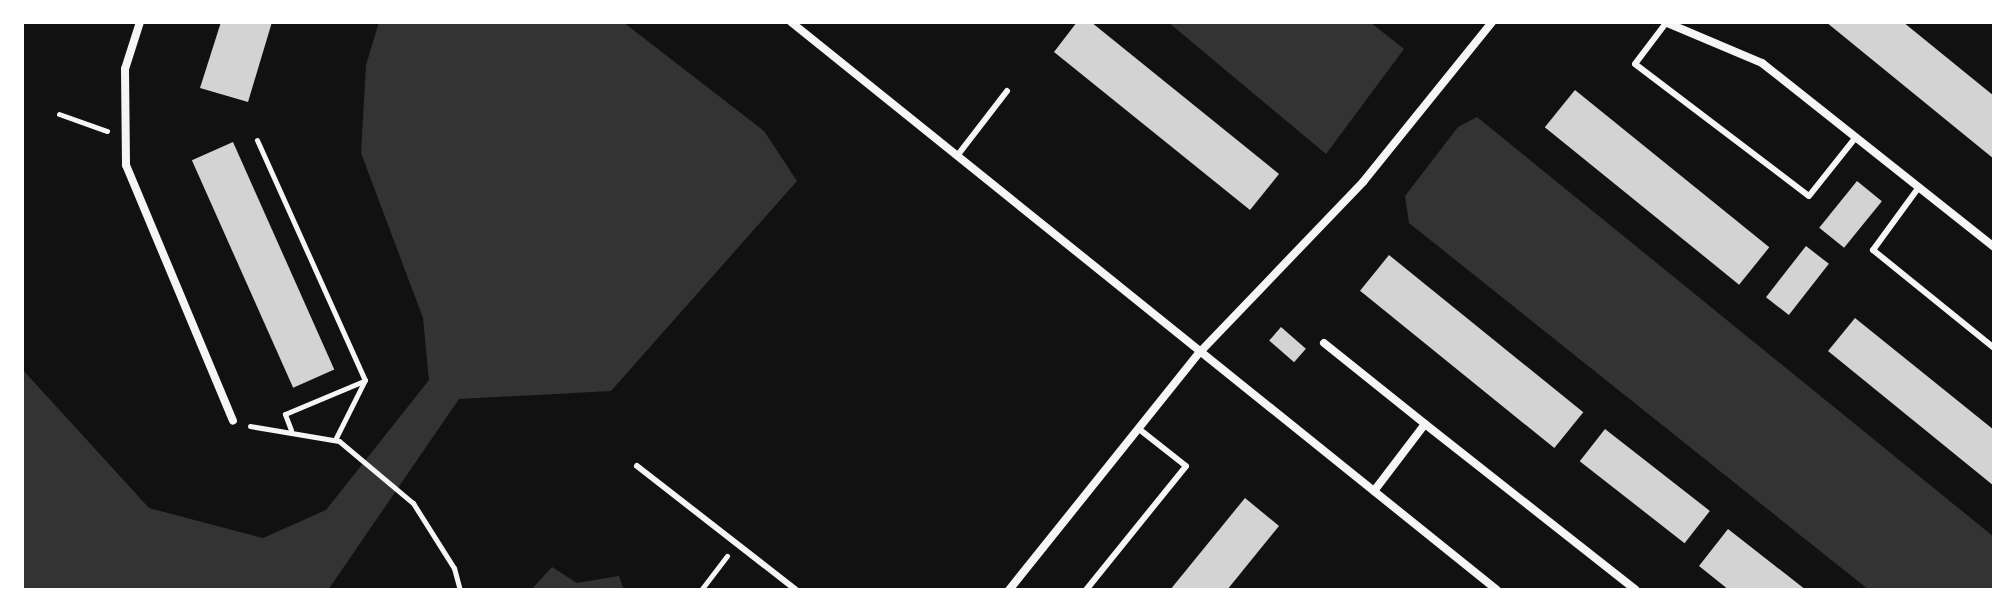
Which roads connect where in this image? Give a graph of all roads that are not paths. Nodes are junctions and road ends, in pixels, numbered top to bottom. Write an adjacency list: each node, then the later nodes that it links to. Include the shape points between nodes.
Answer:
1 (140, 22): 13 (street, via 125,69 126,165)
2 (791, 22): 7 (street)
3 (1492, 22): 12 (street, via 1363,182)
4 (1666, 23): 6 (street, via 1762,63); 6 (lane, via 1635,64 1809,196)
5 (1007, 91): 7 (lane)
6 (1856, 137): 8 (street)
7 (957, 156): 12 (street)
8 (1919, 187): 9 (street); 11 (lane, via 1873,250)
9 (1994, 247)
10 (1324, 343): 14 (street)
11 (1994, 348)
12 (1200, 352): 15 (street); 17 (street)
13 (233, 421)
14 (1425, 424): 17 (street); 22 (street)
15 (1139, 429): 19 (street); 20 (lane, via 1186,466)
16 (637, 466): 18 (lane)
17 (1374, 491): 21 (street)
18 (796, 590)
19 (1009, 590)
20 (1086, 590)
21 (1497, 590)
22 (1636, 590)

